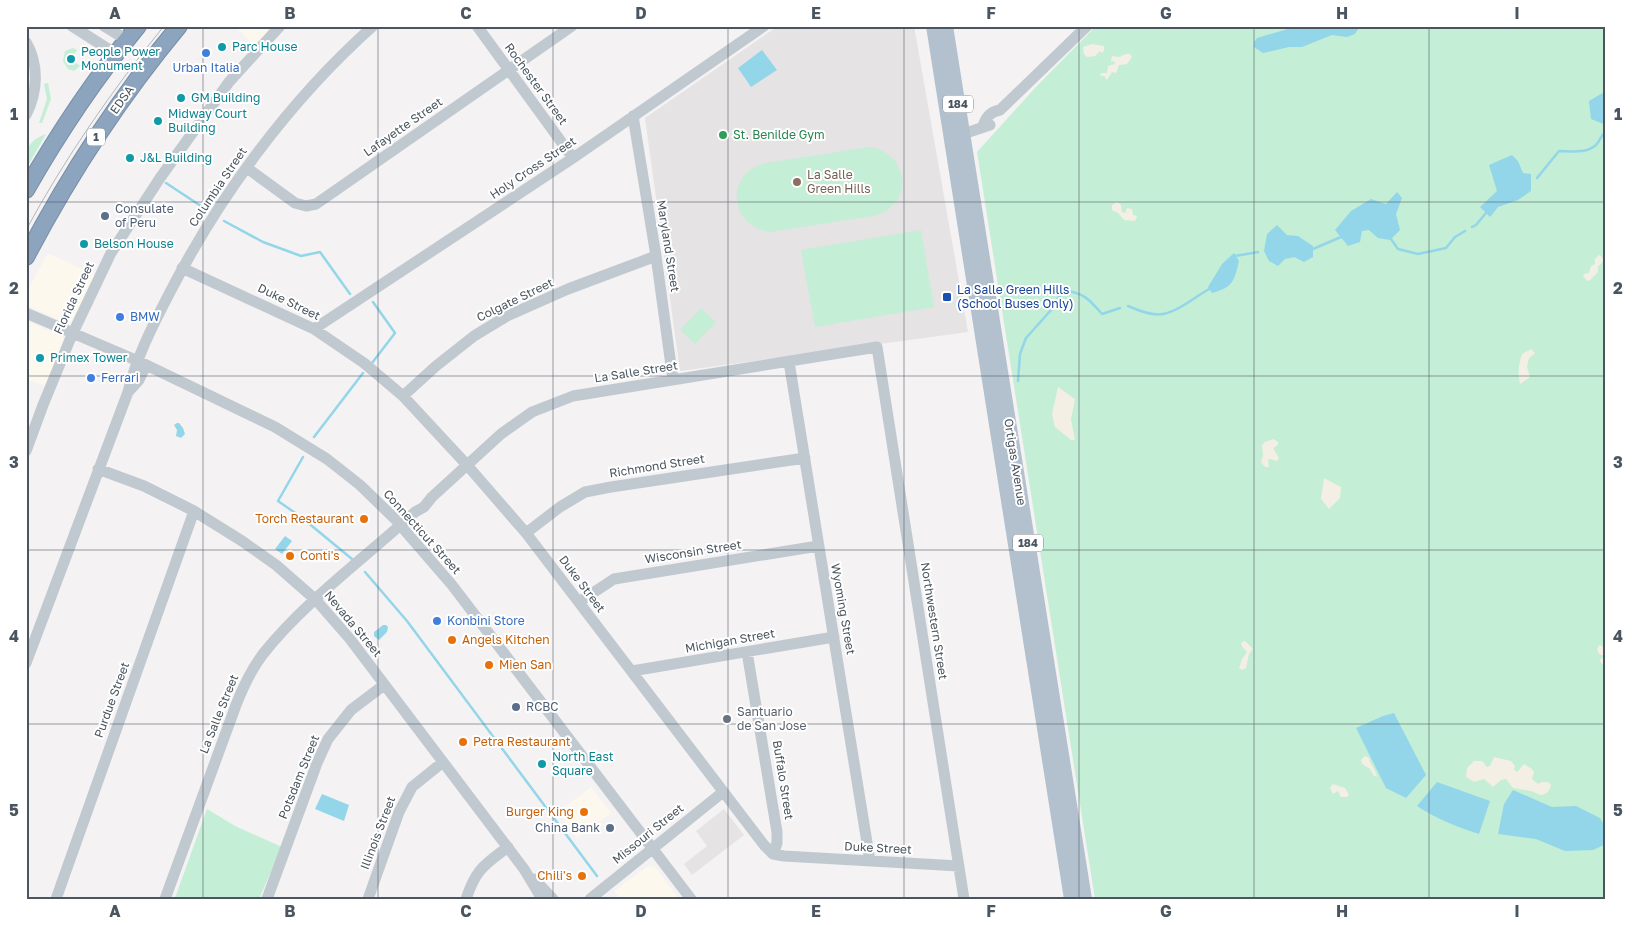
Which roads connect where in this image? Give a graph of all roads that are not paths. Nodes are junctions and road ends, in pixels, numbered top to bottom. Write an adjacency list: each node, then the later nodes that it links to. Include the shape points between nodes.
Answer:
1 (72, 26): 15 (street)
2 (104, 26): 13 (street)
3 (138, 26): 13 (highway)
4 (179, 26): 24 (highway, EDSA / 1, via 95,139)
5 (280, 26): 28 (street, Florida Street, via 229,82 160,178 111,253)
6 (373, 26): 21 (street, Columbia Street, via 283,120)
7 (477, 26): 16 (street, Rochester Street)
8 (572, 26): 16 (street, Lafayette Street)
9 (764, 26): 18 (street, Holy Cross Street)
10 (933, 26): 67 (main road, Ortigas Avenue / 184)
11 (946, 26): 19 (main road, Ortigas Avenue / 184)
12 (1081, 29): 19 (street, via 1000,110 990,125)
13 (127, 40): 15 (highway)
14 (26, 42): 17 (street, via 35,72 32,101)
15 (116, 54): 22 (highway, via 76,109)
16 (509, 70): 20 (street, Rochester Street); 21 (street, Lafayette Street, via 316,204 295,203)
17 (26, 115)
18 (633, 116): 20 (street, Holy Cross Street); 23 (street, Maryland Street)
19 (963, 134): 68 (main road, Ortigas Avenue / 184)
20 (573, 158): 27 (street, Holy Cross Street)
21 (247, 168): 25 (street, Columbia Street, via 215,212)
22 (26, 190)
23 (656, 256): 32 (street, Maryland Street); 33 (street, Colgate Street, via 507,316 474,336)
24 (26, 257)
25 (182, 268): 27 (street, Duke Street); 31 (street, Columbia Street, via 160,312)
26 (26, 313): 28 (street, Connecticut Street)
27 (314, 329): 33 (street, Duke Street, via 364,363)
28 (73, 332): 31 (street, Connecticut Street); 34 (street, Florida Street)
29 (877, 347): 30 (street, La Salle Street); 55 (street, Northwestern Street)
30 (789, 362): 32 (street, La Salle Street); 35 (street, Wyoming Street)
31 (142, 363): 37 (street, Columbia Street, via 132,377); 39 (street, Connecticut Street, via 243,410 308,447 360,485)
32 (673, 380): 36 (street, La Salle Street, via 573,396 532,412 501,434)
33 (403, 396): 36 (street, Duke Street)
34 (26, 452)
35 (804, 458): 40 (street, Richmond Street, via 585,492); 41 (street, Wyoming Street)
36 (467, 465): 39 (street, La Salle Street, via 424,507); 40 (street, Duke Street)
37 (98, 468): 38 (street, Nevada Street); 46 (street, Columbia Street)
38 (194, 511): 42 (street, Nevada Street, via 276,565); 57 (street, Purdue Street)
39 (400, 525): 42 (street, La Salle Street); 52 (street, Connecticut Street, via 452,585)
40 (526, 533): 43 (street, Duke Street)
41 (818, 546): 43 (street, Wisconsin Street, via 614,579); 44 (street, Wyoming Street)
42 (316, 600): 48 (street, Nevada Street); 58 (street, La Salle Street, via 269,648 248,678)
43 (578, 602): 47 (street, Duke Street)
44 (834, 637): 45 (street, Michigan Street); 54 (street, Wyoming Street)
45 (747, 652): 47 (street, Michigan Street); 53 (street, Buffalo Street, via 777,832)
46 (26, 663)
47 (632, 671): 50 (street, Duke Street)
48 (384, 685): 49 (street, Nevada Street); 59 (street, Potsdam Street, via 351,710 328,739)
49 (444, 762): 51 (street, Nevada Street); 60 (street, Illinois Street, via 412,787 399,812)
50 (723, 792): 52 (street, Missouri Street); 53 (street, Duke Street)
51 (508, 847): 56 (street, Nevada Street); 61 (street, via 476,873)
52 (653, 848): 64 (street, Missouri Street); 65 (street, Connecticut Street)
53 (773, 854): 54 (street, Duke Street)
54 (870, 861): 55 (street, Duke Street)
55 (959, 866): 66 (street, Northwestern Street)
56 (524, 869): 62 (street, Nevada Street); 63 (street, Nevada Street)
57 (56, 899)
58 (165, 899)
59 (267, 899)
60 (368, 899)
61 (466, 899)
62 (542, 899)
63 (553, 899)
64 (590, 899)
65 (691, 899)
66 (964, 899)
67 (1071, 899)
68 (1085, 899)

